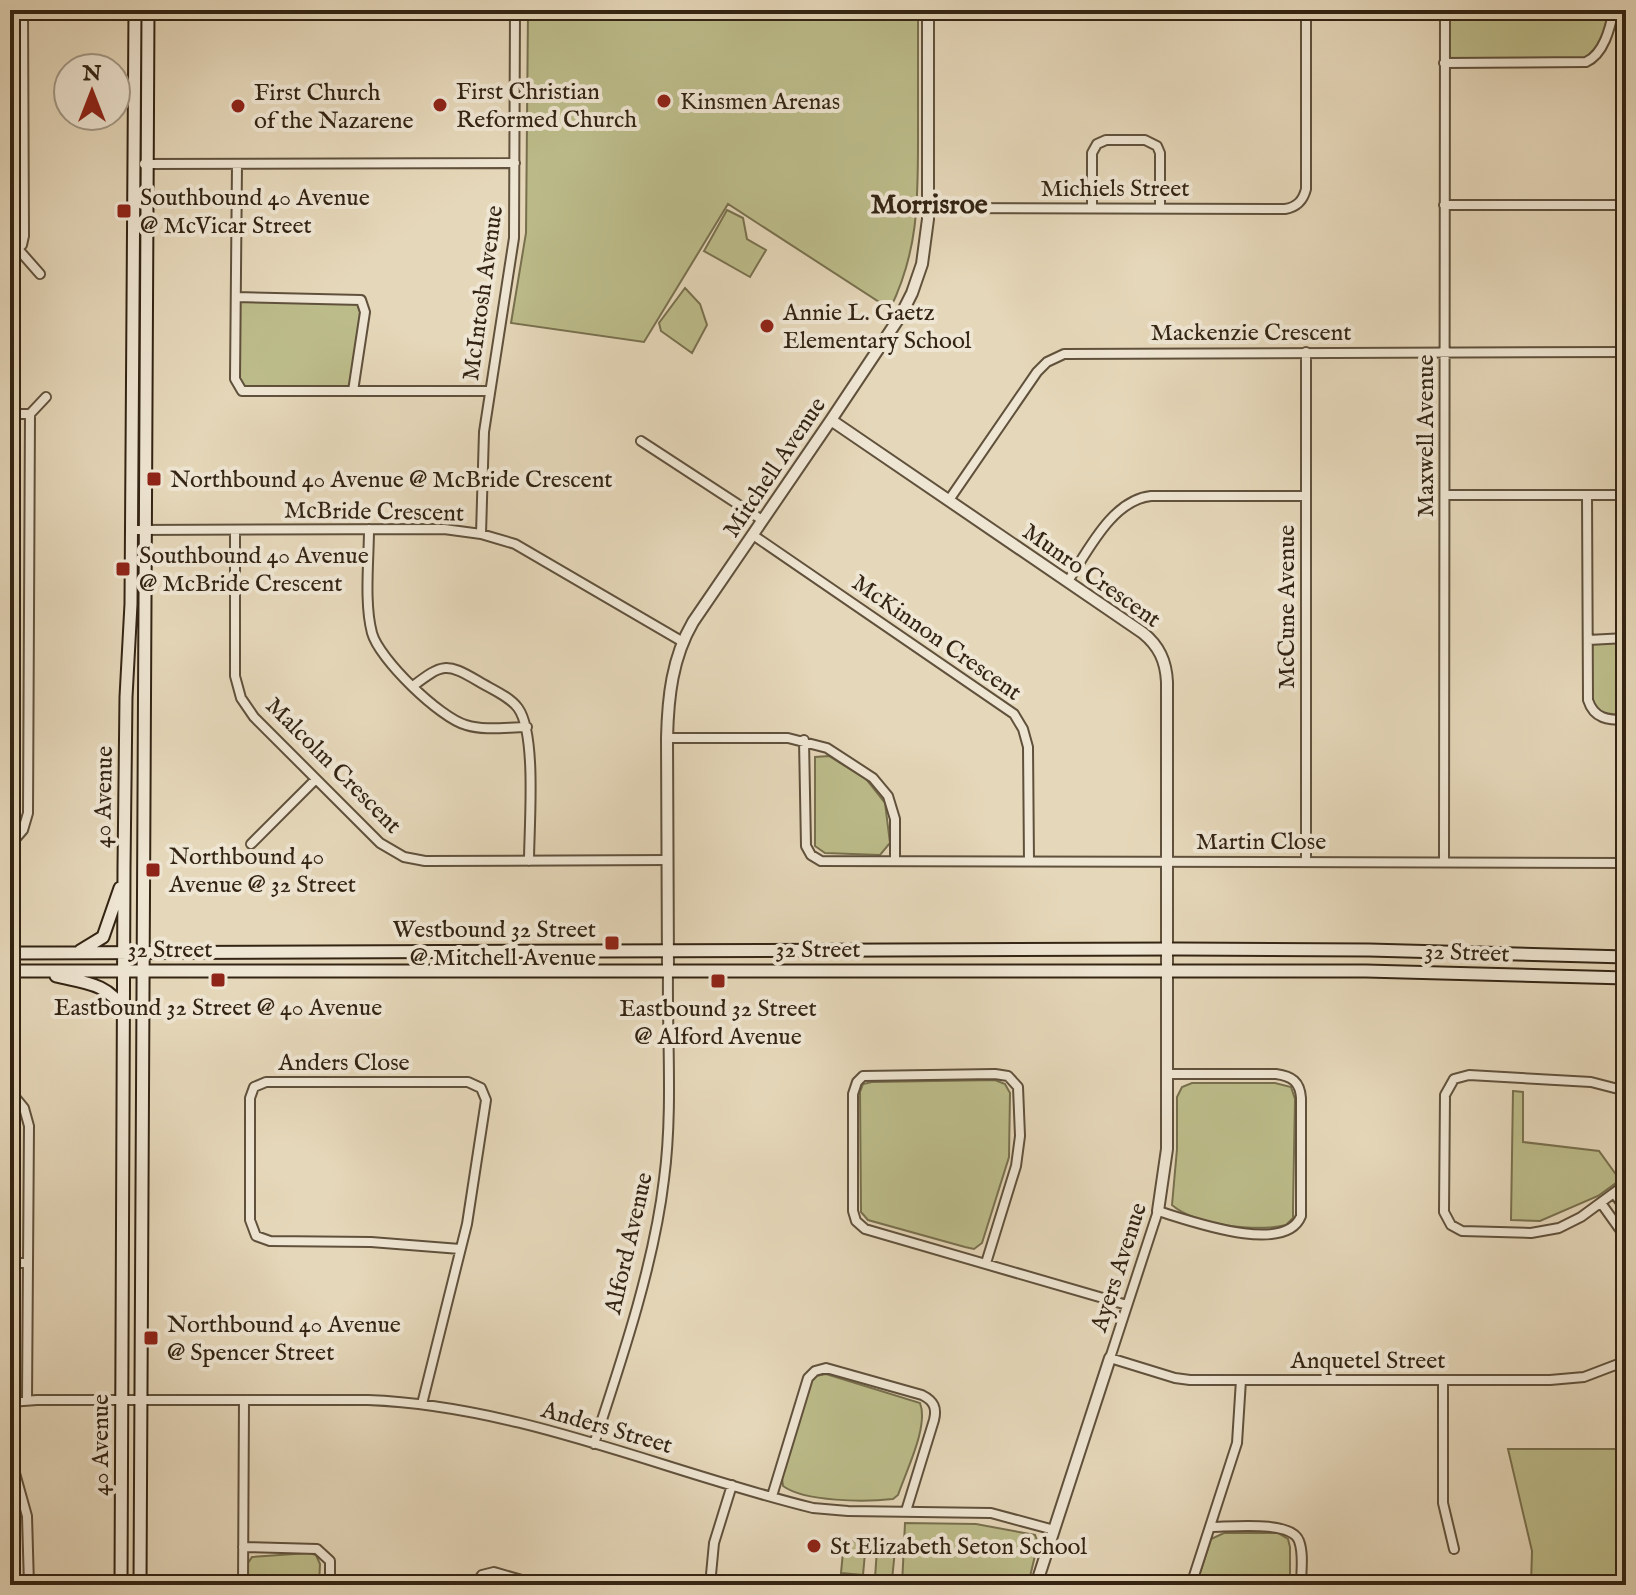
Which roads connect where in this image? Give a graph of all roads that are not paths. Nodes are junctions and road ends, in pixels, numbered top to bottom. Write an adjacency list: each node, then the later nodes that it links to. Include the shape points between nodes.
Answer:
1 (23, 10): 19 (street, via 24,236)
2 (135, 10): 11 (main road, 40 Avenue)
3 (148, 10): 12 (main road, 40 Avenue)
4 (515, 10): 10 (street, McIntosh Avenue)
5 (928, 10): 16 (street, Mitchell Avenue)
6 (1306, 10): 18 (street, Michiels Street, via 1306,189 1299,204 1285,209)
7 (1445, 10): 9 (street, Maxwell Avenue)
8 (1614, 10): 9 (street, via 1599,53 1586,62)
9 (1444, 63): 14 (street, Maxwell Avenue)
10 (515, 163): 13 (street); 26 (street, McIntosh Avenue, via 514,238)
11 (134, 164): 12 (street); 39 (main road, 40 Avenue)
12 (148, 164): 13 (street); 40 (main road, 40 Avenue)
13 (237, 164): 21 (street)
14 (1444, 205): 15 (street); 23 (street, Maxwell Avenue)
15 (1626, 205)
16 (929, 208): 17 (street, Michiels Street); 30 (street, Mitchell Avenue, via 925,249 912,293)
17 (1092, 208): 18 (street, Michiels Street); 18 (street, via 1094,148 1106,140 1132,140 1149,141 1159,149)
18 (1160, 208)
19 (14, 252): 20 (street)
20 (40, 274)
21 (236, 297): 25 (street, via 235,379 242,391); 25 (street, via 361,300 365,312)
22 (1306, 352): 23 (street, Mackenzie Crescent); 35 (street, McCune Avenue); 36 (street, Mackenzie Crescent, via 1080,352 1056,357 1037,372)
23 (1445, 352): 24 (street, Mackenzie Crescent); 32 (street, Maxwell Avenue)
24 (1626, 352)
25 (353, 391): 26 (street)
26 (489, 391): 42 (street, McIntosh Avenue)
27 (46, 397): 29 (street)
28 (10, 414): 29 (street)
29 (30, 414): 54 (street, via 28,813)
30 (831, 420): 36 (street, Munro Crescent); 37 (street, Mitchell Avenue)
31 (641, 441): 37 (street)
32 (1445, 495): 33 (street); 62 (street, Maxwell Avenue)
33 (1587, 495): 34 (street); 46 (street)
34 (1626, 495)
35 (1306, 496): 44 (street, via 1137,498 1113,516); 61 (street, McCune Avenue)
36 (949, 500): 44 (street, Munro Crescent)
37 (762, 520): 43 (street, Mitchell Avenue)
38 (369, 529): 41 (street, McBride Crescent); 42 (street, McBride Crescent); 48 (street, via 373,638)
39 (132, 530): 40 (street, McBride Crescent); 64 (main road, 40 Avenue)
40 (146, 530): 41 (street, McBride Crescent); 67 (main road, 40 Avenue)
41 (235, 530): 53 (street, Malcolm Crescent, via 237,689 254,717)
42 (481, 534): 47 (street, McBride Crescent, via 515,544)
43 (753, 535): 47 (street, Mitchell Avenue); 59 (street, McKinnon Crescent, via 1014,714 1028,747)
44 (1068, 581): 60 (street, Munro Crescent, via 1151,640 1164,661)
45 (1626, 638): 46 (street)
46 (1588, 640): 49 (street, via 1590,707 1605,719)
47 (683, 642): 51 (street, Mitchell Avenue, via 671,684)
48 (413, 686): 50 (street, via 454,721 478,727); 50 (street, via 435,669 455,668 514,703)
49 (1626, 720)
50 (527, 727): 57 (street)
51 (667, 738): 52 (street); 56 (street, Mitchell Avenue)
52 (804, 740): 58 (street, via 835,752 880,784 894,810); 58 (street, Martin Close, via 805,839 811,855 829,862)
53 (316, 779): 55 (street); 57 (street, Malcolm Crescent, via 397,854 425,861)
54 (13, 842)
55 (251, 844)
56 (667, 860): 57 (street, Malcolm Crescent); 66 (street, Mitchell Avenue)
57 (529, 861)
58 (895, 861): 59 (street, Martin Close)
59 (1029, 861): 60 (street, Martin Close)
60 (1168, 861): 61 (street, Martin Close); 65 (street, Munro Crescent)
61 (1306, 861): 62 (street, Martin Close)
62 (1444, 861): 63 (street, Martin Close)
63 (1626, 863)
64 (124, 868): 69 (main road, via 103,937); 70 (main road, 40 Avenue)
65 (1168, 949): 66 (main road, 32 Street); 71 (main road, 32 Street); 77 (street, Ayers Avenue)
66 (668, 950): 67 (main road, 32 Street); 76 (street, Alford Avenue)
67 (145, 952): 70 (main road, 32 Street); 75 (main road, 40 Avenue)
68 (10, 953): 69 (main road, 32 Street)
69 (75, 953): 70 (main road, 32 Street)
70 (125, 953): 74 (main road, 40 Avenue)
71 (1626, 957)
72 (10, 971): 73 (main road, 32 Street)
73 (36, 971): 74 (main road, 32 Street); 79 (main road, via 106,989)
74 (124, 971): 75 (main road, 32 Street); 79 (main road, 40 Avenue)
75 (145, 971): 76 (main road, 32 Street); 100 (main road, 40 Avenue)
76 (668, 971): 77 (main road, 32 Street); 104 (street, Alford Avenue, via 668,1126 662,1192 650,1255)
77 (1167, 971): 78 (main road, 32 Street); 80 (street, Ayers Avenue)
78 (1626, 978)
79 (124, 1017): 99 (main road, 40 Avenue)
80 (1168, 1074): 87 (street, Ayers Avenue, via 1166,1163); 87 (street, via 1276,1074 1298,1084 1301,1210 1296,1225 1282,1233 1219,1230)
81 (10, 1091): 91 (street, via 24,1108 29,1126)
82 (1626, 1091): 85 (street, via 1591,1082 1469,1075 1454,1079 1446,1089 1444,1207 1447,1221 1456,1229 1550,1231)
83 (1626, 1184): 84 (street)
84 (1614, 1193): 85 (street); 86 (street)
85 (1601, 1203): 88 (street)
86 (1626, 1210)
87 (1158, 1211): 93 (street, Ayers Avenue)
88 (1626, 1238)
89 (460, 1249): 89 (street, Anders Close, via 486,1107 486,1095 478,1085 266,1082 254,1087 250,1220 256,1236 270,1241); 103 (street, Anders Close)
90 (10, 1263): 91 (street)
91 (28, 1263): 98 (street)
92 (986, 1263): 92 (street, via 1018,1155 1016,1082 995,1074 863,1076 853,1094 856,1221 865,1229); 93 (street)
93 (1127, 1305): 94 (street, Ayers Avenue)
94 (1110, 1358): 96 (street, Anquetel Street, via 1175,1378); 110 (street, Ayers Avenue)
95 (1626, 1361): 97 (street, Anquetel Street, via 1572,1379)
96 (1241, 1380): 97 (street, Anquetel Street); 109 (street, via 1237,1443)
97 (1443, 1380): 112 (street, via 1443,1503)
98 (27, 1400): 99 (street, Anders Street); 102 (street, Anders Street)
99 (122, 1400): 100 (street, Anders Street); 114 (main road, 40 Avenue)
100 (143, 1400): 101 (street, Anders Street); 115 (main road, 40 Avenue)
101 (244, 1400): 103 (street, Anders Street); 111 (street)
102 (10, 1402)
103 (422, 1404): 104 (street, Anders Street, via 486,1414)
104 (594, 1444): 106 (street, Anders Street)
105 (10, 1455): 113 (street, via 27,1516)
106 (732, 1485): 107 (street, Anders Street); 120 (street, via 714,1543)
107 (772, 1496): 108 (street, Anders Street, via 825,1510); 108 (street, via 808,1378 826,1368 932,1402 934,1420)
108 (906, 1511): 110 (street, Anders Street, via 991,1513)
109 (1211, 1527): 122 (street); 123 (street, via 1291,1531 1300,1543)
110 (1054, 1530): 121 (street, Ayers Avenue)
111 (243, 1547): 116 (street); 117 (street, via 317,1549 330,1561)
112 (1454, 1549)
113 (29, 1585)
114 (121, 1585)
115 (140, 1585)
116 (243, 1585)
117 (330, 1585)
118 (475, 1585): 119 (street, via 482,1575 494,1572)
119 (539, 1585)
120 (710, 1585)
121 (1036, 1585)
122 (1191, 1585)
123 (1301, 1585)

